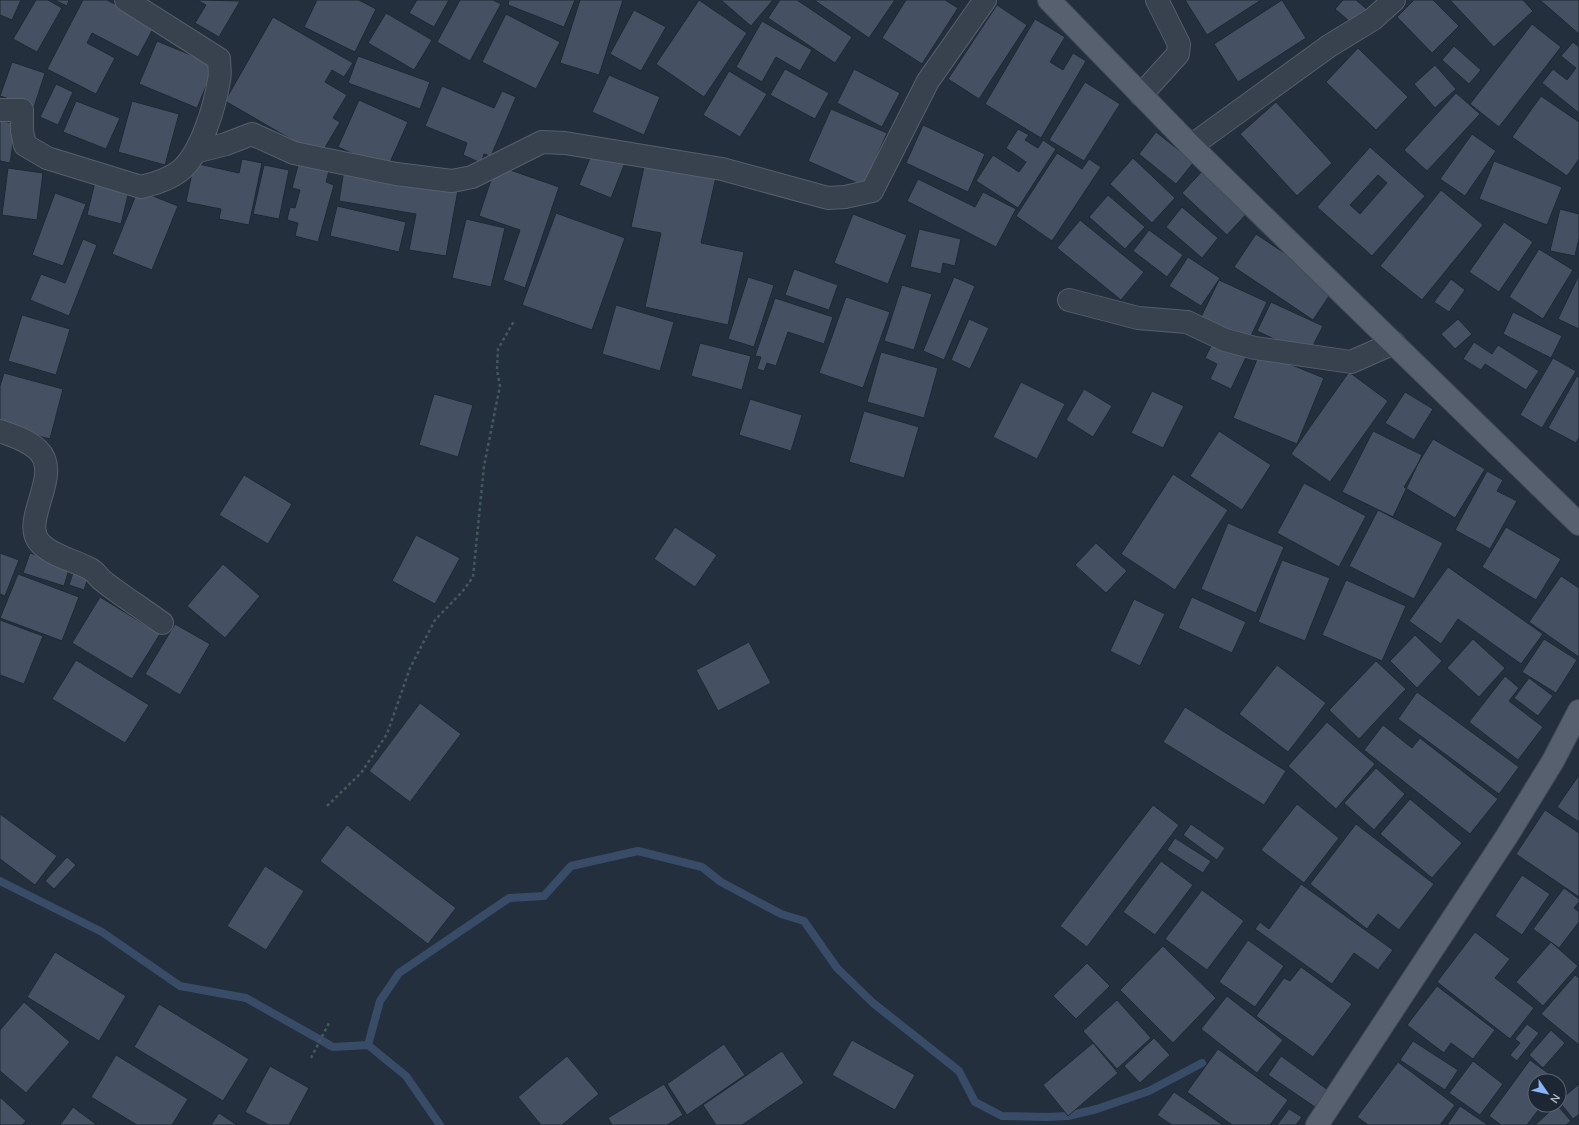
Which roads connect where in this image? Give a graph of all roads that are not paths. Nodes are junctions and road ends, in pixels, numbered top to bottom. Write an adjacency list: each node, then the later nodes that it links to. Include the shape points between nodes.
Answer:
1 (126, 0): 9 (street, via 219,59 220,80 204,135)
2 (985, 0): 9 (street, via 928,81 872,191 845,197 828,198 722,169 565,143 542,142 472,177 452,181 396,174 294,153 252,134)
3 (1048, 0): 6 (main road)
4 (1157, 0): 6 (street, via 1180,44 1178,54)
5 (1394, 0): 8 (street, via 1373,19 1329,46)
6 (1141, 95): 8 (main road)
7 (0, 110): 9 (street, via 22,110 25,145 47,158 141,187 157,183 180,170)
8 (1191, 146): 11 (main road)
9 (195, 152)
10 (1069, 300): 11 (street, via 1138,318 1187,322 1225,340 1255,348 1351,362)
11 (1394, 343): 13 (main road)
12 (0, 431): 14 (street, via 28,442 45,459 47,473 35,523 35,535 40,544 91,569 102,580)
13 (1579, 524)
14 (162, 623)
15 (1579, 711): 17 (main road)
16 (1579, 733): 17 (main road)
17 (1553, 761): 18 (main road, via 1507,836)
18 (1317, 1125)

